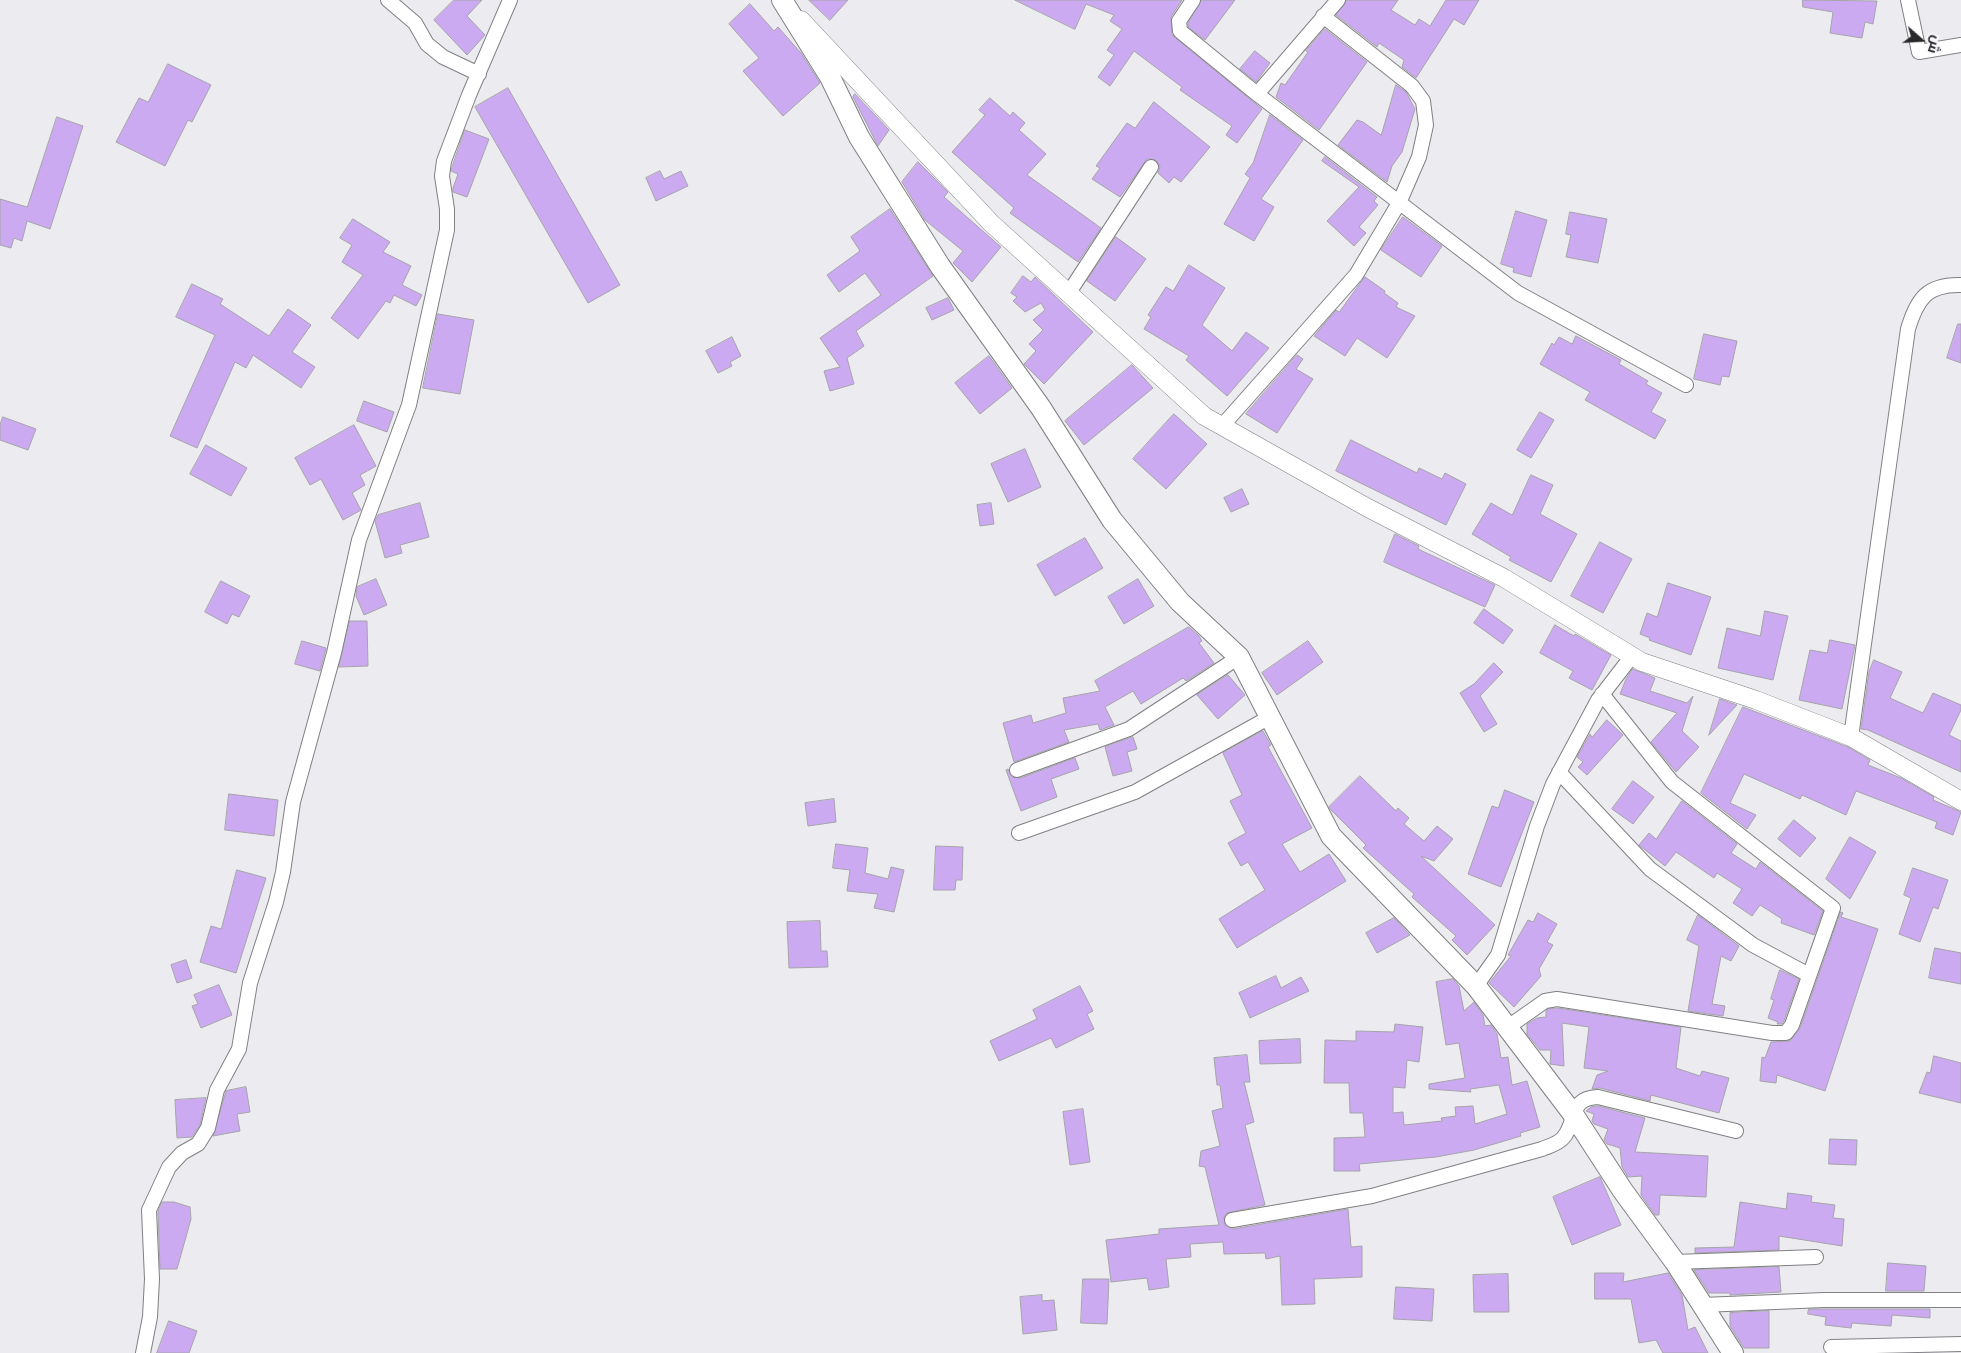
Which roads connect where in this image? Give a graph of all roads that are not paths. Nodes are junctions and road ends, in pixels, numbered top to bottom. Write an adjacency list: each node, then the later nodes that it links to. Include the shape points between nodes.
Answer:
1 (388, 0): 9 (street, via 415,23 427,44 443,57)
2 (510, 0): 9 (street)
3 (1193, 0): 10 (street, via 1179,21 1180,31)
4 (1338, 0): 7 (street)
5 (1908, 0): 8 (street, via 1919,52)
6 (783, 2): 14 (street, via 990,222); 18 (main road, via 830,77 859,137 940,266 1040,408 1112,520 1180,602)
7 (1323, 16): 10 (street); 12 (street, via 1412,86 1423,101 1426,125 1419,157)
8 (1961, 45)
9 (479, 74): 38 (street, via 444,161 442,176 448,230 409,406 359,540 334,653 293,802 276,902 250,983 239,1049 217,1090 208,1128 198,1144 169,1167 148,1210 152,1279 150,1317)
10 (1257, 94): 12 (street)
11 (1151, 167): 14 (street)
12 (1399, 203): 15 (street, via 1518,293); 16 (street, via 1356,275)
13 (1961, 285): 21 (street, via 1946,284 1924,293 1913,310 1908,329)
14 (1068, 294): 16 (street, via 1204,416)
15 (1686, 385)
16 (1222, 426): 17 (street, via 1368,508 1504,578)
17 (1632, 656): 19 (street); 21 (street)
18 (1239, 657): 20 (main road); 22 (street, via 1129,729)
19 (1602, 694): 23 (street); 26 (street, via 1672,782 1833,908)
20 (1270, 717): 25 (street, via 1135,792); 27 (main road, via 1330,836)
21 (1851, 737): 24 (street)
22 (1017, 770)
23 (1559, 772): 26 (street, via 1650,869 1753,945); 27 (street, via 1537,826 1498,956)
24 (1961, 801)
25 (1019, 833)
26 (1808, 975): 28 (street, via 1792,1025 1786,1033 1557,999 1545,1001)
27 (1476, 986): 28 (main road)
28 (1508, 1027): 29 (main road)
29 (1573, 1114): 30 (street, via 1580,1101 1598,1097); 31 (street, via 1562,1140 1542,1149 1372,1196); 33 (main road, via 1623,1191)
30 (1736, 1131)
31 (1232, 1220)
32 (1816, 1257): 33 (street)
33 (1675, 1262): 35 (main road)
34 (1961, 1300): 35 (street)
35 (1702, 1304): 39 (main road)
36 (1961, 1344): 37 (street)
37 (1831, 1347)
38 (143, 1353)
39 (1732, 1353)

